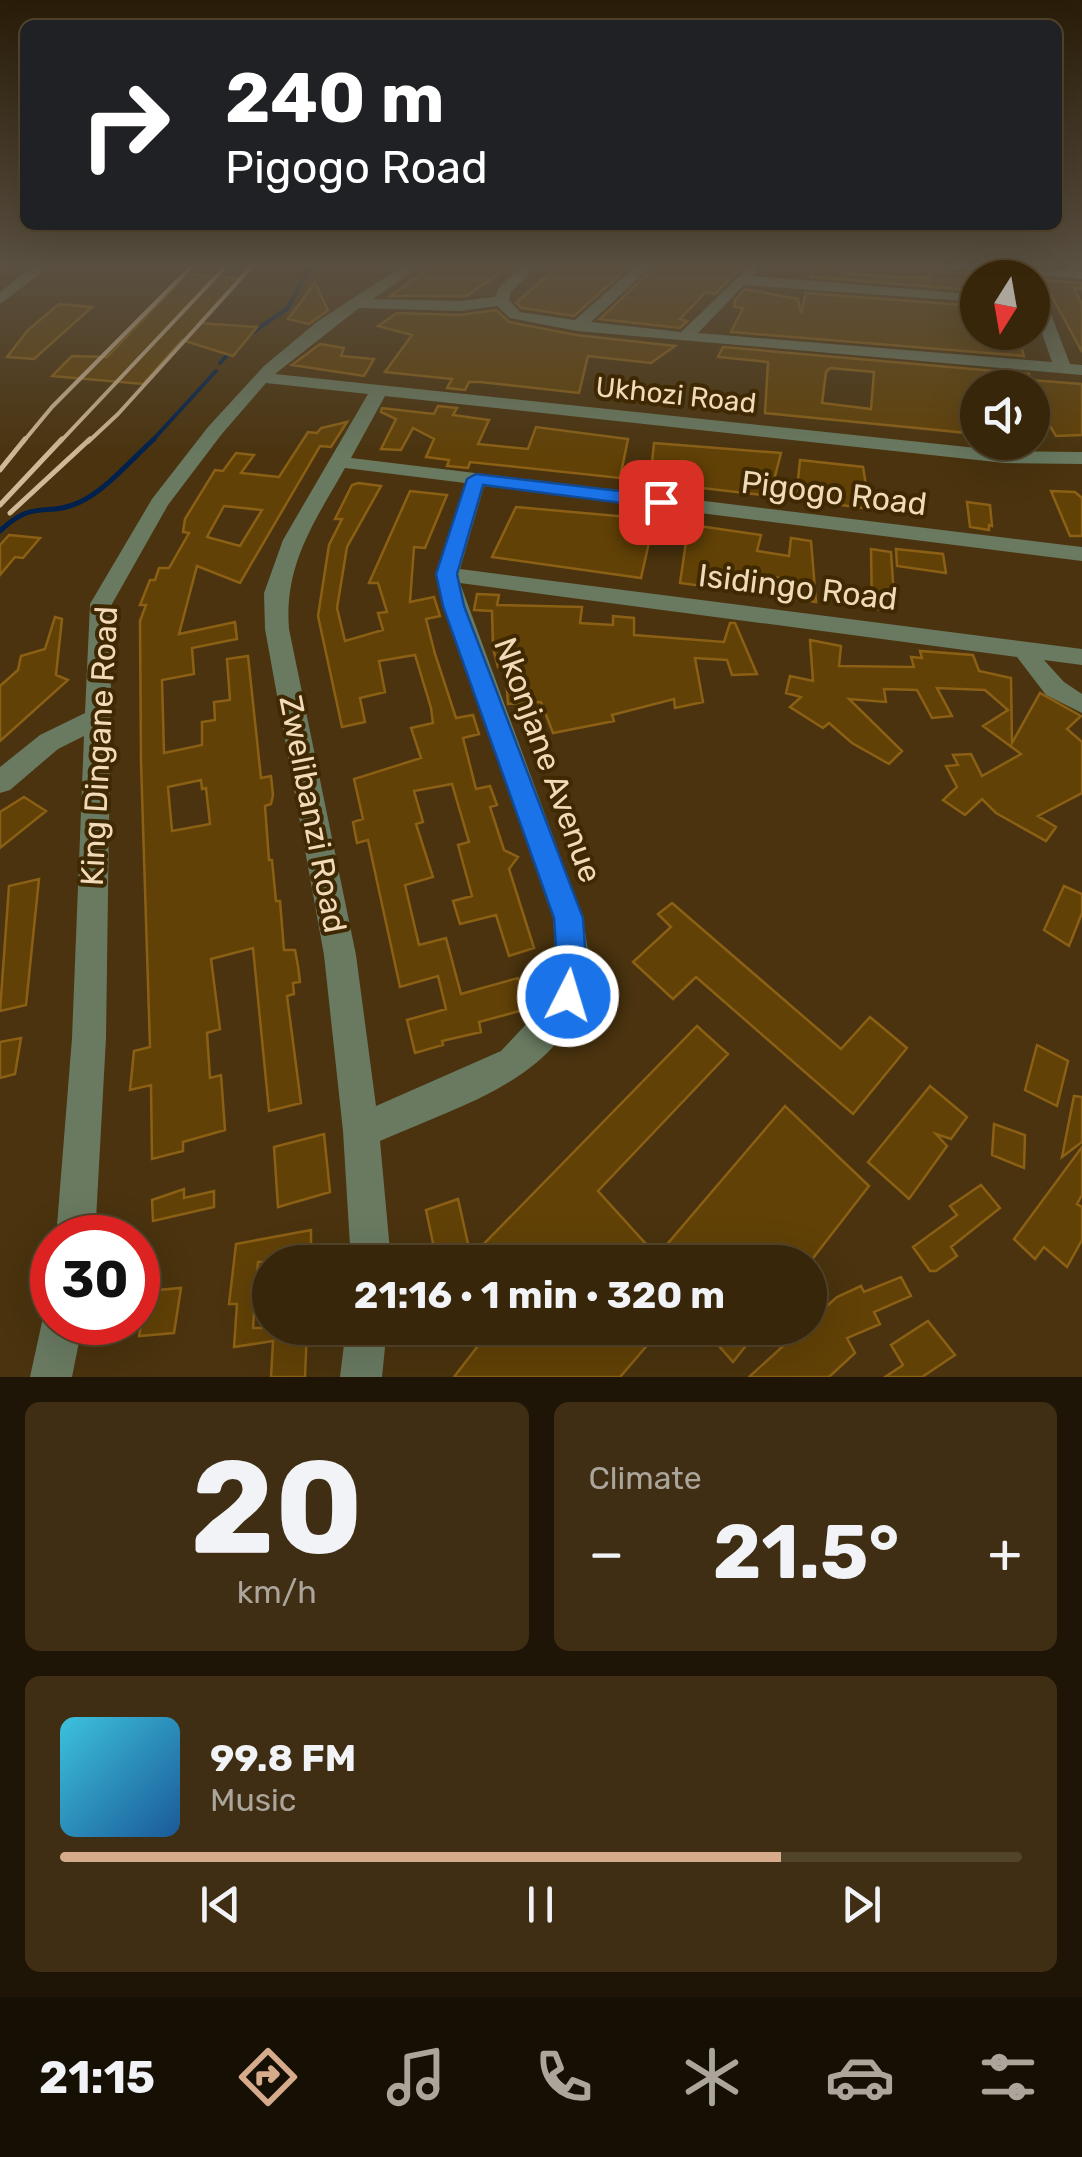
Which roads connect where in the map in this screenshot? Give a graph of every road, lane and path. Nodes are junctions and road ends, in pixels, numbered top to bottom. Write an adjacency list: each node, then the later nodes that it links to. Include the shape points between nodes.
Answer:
1 (322, 328): 8 (street, King Dingane Road)
2 (599, 328): 5 (street)
3 (693, 328): 5 (street)
4 (1050, 331): 6 (street)
5 (685, 337): 6 (street)
6 (1063, 369): 7 (street)
7 (1082, 370)
8 (264, 378): 9 (street, Ukhozi Road); 18 (street, King Dingane Road, via 212,437 113,575 101,604)
9 (379, 390): 10 (street, Ukhozi Road, via 1005,458); 11 (street, Zwelibanzi Road)
10 (1082, 458)
11 (340, 462): 12 (street, Pigogo Road); 20 (street, Zwelibanzi Road, via 294,540 275,593 340,955)
12 (476, 479): 13 (street, Pigogo Road); 14 (street)
13 (1082, 554)
14 (446, 574): 15 (street, Isidingo Road); 20 (street, Nkonjane Avenue, via 568,918 572,976 561,1010 513,1063)
15 (1024, 650): 16 (street, Isidingo Road); 17 (street, via 1053,689)
16 (1082, 657)
17 (1082, 704)
18 (96, 719): 19 (street, via 49,742); 21 (street, King Dingane Road, via 89,1038)
19 (0, 782)
20 (361, 1132): 22 (street, Zwelibanzi Road)
21 (77, 1215)
22 (370, 1245)
23 (58, 1345): 25 (street)
24 (366, 1345): 26 (street)
25 (51, 1377)
26 (361, 1377)

